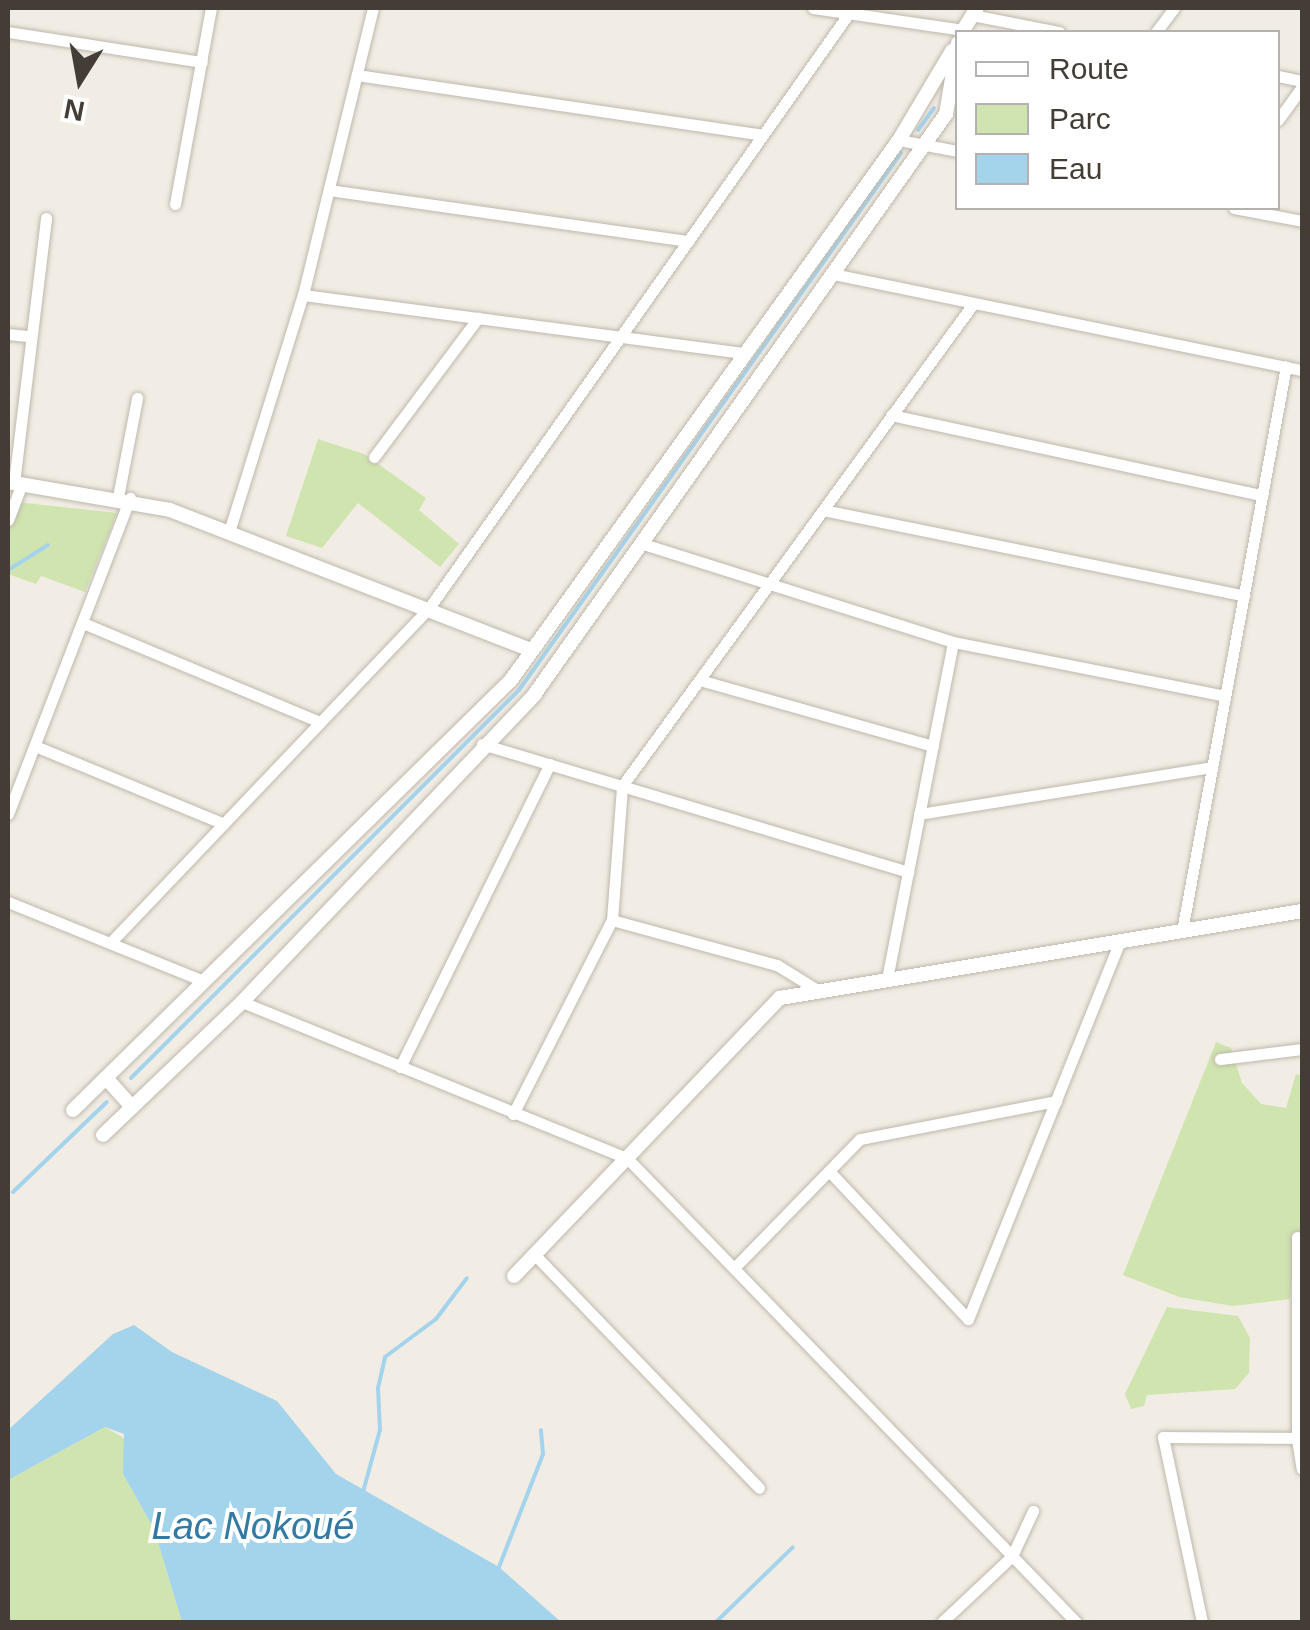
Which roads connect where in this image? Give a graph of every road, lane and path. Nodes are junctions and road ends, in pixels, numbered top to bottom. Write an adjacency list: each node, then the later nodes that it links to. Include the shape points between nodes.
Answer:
1 (211, 8): 13 (street)
2 (374, 8): 15 (street)
3 (813, 8): 6 (street)
4 (1174, 8): 9 (street)
5 (975, 11): 8 (street)
6 (849, 13): 7 (street); 18 (street)
7 (884, 13): 11 (street)
8 (1051, 30)
9 (1158, 30)
10 (8, 32): 13 (street)
11 (955, 35)
12 (955, 45): 19 (street)
13 (202, 62): 23 (street)
14 (955, 64): 20 (street, via 946,114)
15 (357, 75): 18 (street); 22 (street)
16 (1302, 84): 17 (street)
17 (1280, 117)
18 (762, 136): 27 (street)
19 (899, 140): 20 (street); 35 (street)
20 (924, 144): 21 (street); 28 (street)
21 (955, 149)
22 (329, 190): 27 (street); 29 (street)
23 (174, 204)
24 (1244, 210): 26 (street)
25 (46, 218): 33 (street)
26 (1302, 221)
27 (688, 241): 34 (street)
28 (834, 274): 30 (street); 47 (street)
29 (304, 295): 31 (street); 46 (street)
30 (973, 304): 36 (street); 39 (street)
31 (478, 318): 34 (street); 40 (street)
32 (8, 334): 33 (street)
33 (28, 336): 41 (street)
34 (622, 337): 35 (street); 50 (street)
35 (745, 354): 53 (street)
36 (1286, 366): 37 (street); 42 (street)
37 (1302, 370)
38 (138, 398): 43 (street)
39 (891, 415): 42 (street); 44 (street)
40 (374, 457)
41 (14, 483): 43 (street); 45 (street)
42 (1262, 495): 49 (street)
43 (124, 498): 46 (street); 51 (street)
44 (823, 510): 48 (street); 49 (street)
45 (8, 520)
46 (229, 532): 50 (street)
47 (643, 544): 48 (street); 57 (street, via 534,695)
48 (768, 587): 52 (street); 54 (street)
49 (1244, 596): 55 (street)
50 (429, 608): 53 (street); 56 (street)
51 (84, 623): 56 (street); 58 (street)
52 (953, 642): 55 (street); 59 (street)
53 (531, 650): 74 (street, via 511,680)
54 (703, 680): 59 (street); 62 (street)
55 (1225, 696): 61 (street)
56 (320, 722): 65 (street)
57 (482, 744): 60 (street); 76 (street)
58 (35, 746): 63 (street); 65 (street)
59 (933, 746): 64 (street)
60 (550, 764): 62 (street); 79 (street)
61 (1212, 766): 64 (street); 70 (street)
62 (622, 786): 66 (street); 69 (street)
63 (8, 814)
64 (919, 814): 66 (street)
65 (224, 824): 72 (street)
66 (908, 872): 73 (street)
67 (8, 902): 72 (street)
68 (1302, 911): 70 (street)
69 (612, 920): 75 (street, via 778,965); 84 (street)
70 (1182, 931): 71 (street)
71 (1120, 941): 73 (street); 81 (street)
72 (110, 943): 74 (street)
73 (887, 979): 75 (street)
74 (204, 981): 80 (street)
75 (819, 991): 86 (street, via 780,998)
76 (242, 1002): 79 (street); 82 (street)
77 (1302, 1049): 78 (street)
78 (1220, 1060)
79 (400, 1067): 84 (street)
80 (106, 1078): 82 (street); 83 (street)
81 (1056, 1101): 87 (street, via 860,1139); 87 (street, via 968,1319)
82 (132, 1108): 85 (street)
83 (73, 1110)
84 (513, 1114): 86 (street)
85 (103, 1135)
86 (627, 1158): 89 (street); 90 (street)
87 (828, 1171): 90 (street)
88 (1298, 1237): 92 (street)
89 (535, 1255): 91 (street); 96 (street)
90 (734, 1268): 98 (street)
91 (514, 1276)
92 (1300, 1292): 93 (street)
93 (1300, 1375): 94 (street)
94 (1300, 1439): 95 (street); 101 (street, via 1163,1437)
95 (1302, 1468)
96 (759, 1488)
97 (1033, 1511): 98 (street)
98 (1012, 1556): 99 (street); 100 (street)
99 (942, 1622)
100 (1076, 1622)
101 (1202, 1622)

